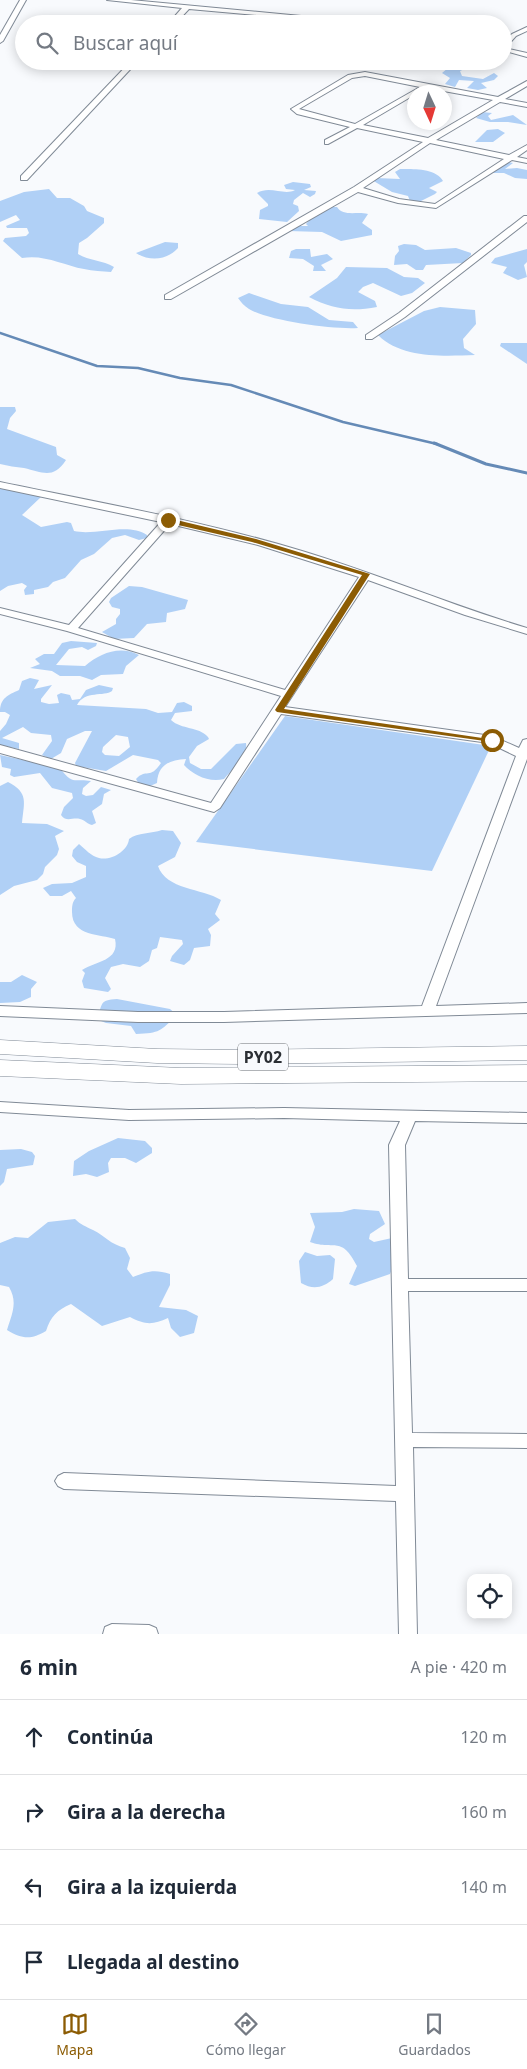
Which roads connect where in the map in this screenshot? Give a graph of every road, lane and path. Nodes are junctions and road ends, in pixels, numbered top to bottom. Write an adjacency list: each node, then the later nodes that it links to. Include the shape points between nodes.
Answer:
1 (23, 0): 7 (street)
2 (110, 0): 3 (street)
3 (187, 7): 4 (street); 5 (street)
4 (179, 15)
5 (279, 15)
6 (0, 25): 7 (street)
7 (8, 26): 10 (street)
8 (527, 29): 9 (street)
9 (514, 35)
10 (0, 41)
11 (512, 51): 12 (street)
12 (527, 55)
13 (126, 70): 26 (street)
14 (527, 82): 18 (street)
15 (422, 85): 20 (street, via 374,74 357,74 295,108 299,113)
16 (452, 91): 18 (street)
17 (407, 97): 20 (street)
18 (499, 99): 19 (street); 21 (street)
19 (527, 105)
20 (355, 126): 21 (street); 22 (street)
21 (429, 141): 24 (street); 27 (street)
22 (328, 142)
23 (527, 147): 24 (street)
24 (513, 158): 25 (street); 27 (street, via 436,206 398,201)
25 (527, 161)
26 (24, 178)
27 (357, 189): 29 (street)
28 (527, 218): 30 (street)
29 (168, 298)
30 (369, 337)
31 (0, 486): 32 (street)
32 (168, 520): 33 (street); 35 (street)
33 (366, 574): 36 (street, via 484,620); 37 (street)
34 (0, 611): 35 (street)
35 (71, 629): 37 (street)
36 (527, 631)
37 (289, 695): 38 (street)
38 (279, 710): 39 (street, via 214,808); 40 (street, via 492,740)
39 (0, 750)
40 (525, 750): 43 (street)
41 (527, 1008): 43 (street)
42 (0, 1011): 43 (street, via 138,1017)
43 (427, 1011)
44 (0, 1047): 45 (highway, PY02, via 241,1057)
45 (527, 1053)
46 (0, 1068): 47 (highway, PY02, via 181,1076)
47 (527, 1073)
48 (0, 1107): 49 (street, via 129,1116 284,1113)
49 (410, 1116): 50 (street); 51 (street, via 397,1145)
50 (527, 1118)
51 (400, 1285): 52 (street); 53 (street)
52 (527, 1285)
53 (403, 1440): 54 (street); 56 (street)
54 (527, 1441)
55 (64, 1481): 56 (street)
56 (405, 1494): 59 (street)
57 (112, 1633): 58 (street)
58 (149, 1634)
59 (408, 1634)

